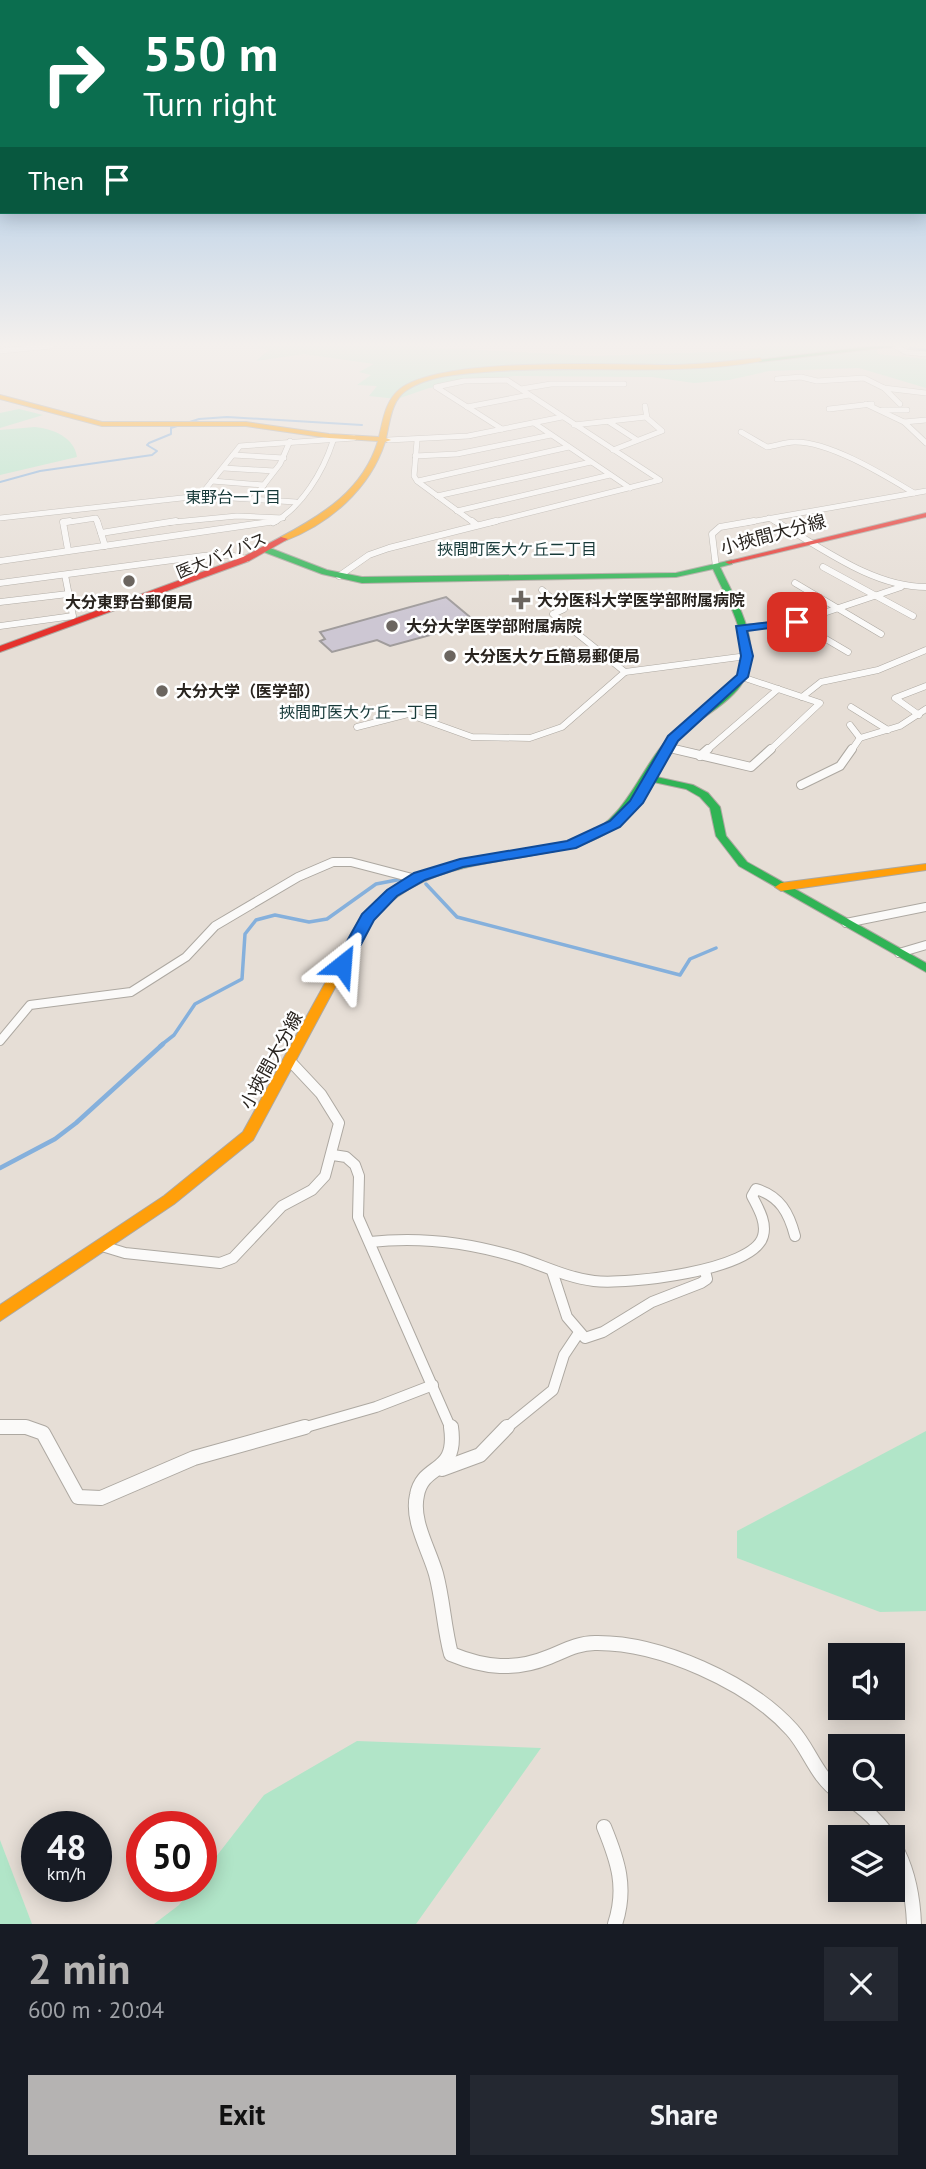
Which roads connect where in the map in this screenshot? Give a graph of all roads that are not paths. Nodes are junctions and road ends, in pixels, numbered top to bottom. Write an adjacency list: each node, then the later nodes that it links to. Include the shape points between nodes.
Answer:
1 (337, 436): 11 (main road)
2 (385, 436): 13 (main road, 医大バイパス)
3 (454, 436): 16 (street)
4 (547, 436): 21 (street, via 457,454)
5 (552, 436): 18 (street)
6 (591, 436): 19 (street)
7 (631, 436): 14 (street)
8 (649, 436): 14 (street)
9 (748, 436): 32 (street, via 767,447 796,442 826,451 877,470)
10 (917, 436): 17 (street)
11 (354, 438): 13 (main road); 15 (street)
12 (290, 440): 15 (street); 20 (street, via 240,446); 22 (street)
13 (385, 440): 16 (street); 47 (main road, 医大バイパス, via 349,497)
14 (638, 440): 19 (street)
15 (333, 441): 36 (street, via 323,465)
16 (417, 441): 21 (street)
17 (926, 443)
18 (569, 447): 23 (street); 28 (street)
19 (613, 450): 30 (street, via 660,480)
20 (233, 455): 22 (street); 24 (street)
21 (415, 456): 28 (street)
22 (284, 458): 25 (street)
23 (591, 462): 26 (street); 34 (street)
24 (224, 468): 25 (street); 27 (street)
25 (275, 471): 29 (street)
26 (610, 475): 30 (street); 37 (street)
27 (212, 481): 29 (street); 33 (street)
28 (418, 481): 34 (street)
29 (264, 485): 35 (street)
30 (630, 488): 42 (street)
31 (926, 491): 32 (street)
32 (914, 493): 41 (street)
33 (200, 496): 35 (street); 40 (street)
34 (437, 496): 37 (street)
35 (253, 499): 36 (street)
36 (296, 502): 39 (street)
37 (457, 511): 42 (street)
38 (926, 515): 44 (main road, 小挾間大分線)
39 (283, 517): 43 (street, via 219,514); 45 (street, via 257,527)
40 (0, 518)
41 (769, 518): 44 (street); 50 (street, via 716,529 711,542)
42 (477, 525): 53 (street, via 377,551)
43 (101, 533): 45 (street); 46 (street, via 96,518 63,522)
44 (808, 542): 50 (main road, 小挾間大分線); 56 (street)
45 (105, 546): 46 (street)
46 (68, 550): 49 (street)
47 (270, 551): 48 (main road, 医大バイパス); 53 (main road); 73 (main road, 医大バイパス)
48 (246, 559): 52 (street, via 220,554); 70 (main road, 医大バイパス)
49 (0, 561)
50 (716, 567): 53 (main road, via 636,577 374,580); 68 (main road, 小挾間大分線)
51 (823, 567): 62 (street)
52 (65, 575): 54 (street); 60 (street)
53 (339, 576)
54 (0, 583)
55 (795, 583): 64 (street)
56 (901, 587): 58 (street); 62 (street)
57 (926, 587): 58 (street)
58 (912, 589): 61 (street)
59 (542, 590): 75 (street, via 564,609 553,614)
60 (68, 594): 63 (street); 67 (street, via 73,615)
61 (926, 595)
62 (876, 596): 64 (street); 65 (street)
63 (0, 602)
64 (838, 608): 66 (street); 69 (street)
65 (913, 616)
66 (797, 622): 68 (street); 72 (street)
67 (0, 626)
68 (740, 628): 74 (main road, 小挾間大分線)
69 (881, 634)
70 (0, 649)
71 (926, 650): 79 (street, via 878,670 821,682)
72 (848, 652)
73 (0, 654)
74 (747, 656): 75 (street); 76 (main road, 小挾間大分線)
75 (625, 672): 83 (street, via 562,727 530,738 472,737 408,714)
76 (742, 677): 78 (street); 86 (main road, 小挾間大分線)
77 (926, 686): 81 (street, via 895,698)
78 (778, 689): 79 (street); 87 (street)
79 (802, 697): 87 (street, via 820,704 751,767)
80 (851, 707): 84 (street)
81 (922, 712): 84 (street)
82 (850, 725): 85 (street)
83 (357, 727)
84 (888, 730): 85 (street)
85 (860, 738): 89 (street, via 840,766)
86 (666, 747): 87 (street); 88 (main road, 小挾間大分線)
87 (701, 756)
88 (649, 778): 91 (main road, 小挾間大分線, via 630,810 594,836 562,847 460,863); 92 (main road, via 704,795 715,807 721,836 730,850 743,864)
89 (801, 785)
90 (926, 867): 92 (main road)
91 (416, 879): 98 (street, via 343,860 314,869 215,926 186,957 131,992 30,1005); 99 (main road, 小挾間大分線, via 392,893 368,917)
92 (781, 887): 94 (main road)
93 (926, 907): 94 (street)
94 (846, 923): 96 (main road)
95 (926, 945): 96 (street)
96 (899, 953): 97 (main road)
97 (926, 968)
98 (0, 1041)
99 (290, 1062): 100 (street, via 321,1094 339,1123); 103 (main road, 小挾間大分線, via 248,1136 169,1200)
100 (333, 1155): 102 (street, via 346,1157 355,1165 358,1217); 103 (street, via 325,1177 312,1190 282,1206 233,1258 208,1263)
101 (795, 1236): 105 (street, via 791,1217 779,1200 756,1189 752,1196 763,1212 764,1238 734,1262)
102 (370, 1242): 104 (street, via 473,1246); 108 (street)
103 (102, 1246): 106 (main road, 小挾間大分線)
104 (552, 1271): 105 (street, via 603,1282); 107 (street, via 563,1308)
105 (705, 1271): 107 (street, via 707,1279 697,1286 650,1303 612,1330 585,1338)
106 (0, 1314)
107 (578, 1334): 110 (street, via 564,1355 553,1390 514,1419 480,1455)
108 (433, 1385): 109 (street, via 339,1418 205,1455 101,1498 78,1497 43,1433); 110 (street, via 455,1441 452,1457)
109 (0, 1426)
110 (438, 1470): 111 (street, via 421,1483 416,1498 451,1654 477,1665 509,1669 587,1643 653,1650 762,1705 791,1730)
111 (828, 1783)
112 (866, 1811): 114 (street, via 896,1841)
113 (604, 1826): 115 (street, via 623,1887)
114 (920, 1903): 116 (street)
115 (615, 1924)
116 (914, 1924)

